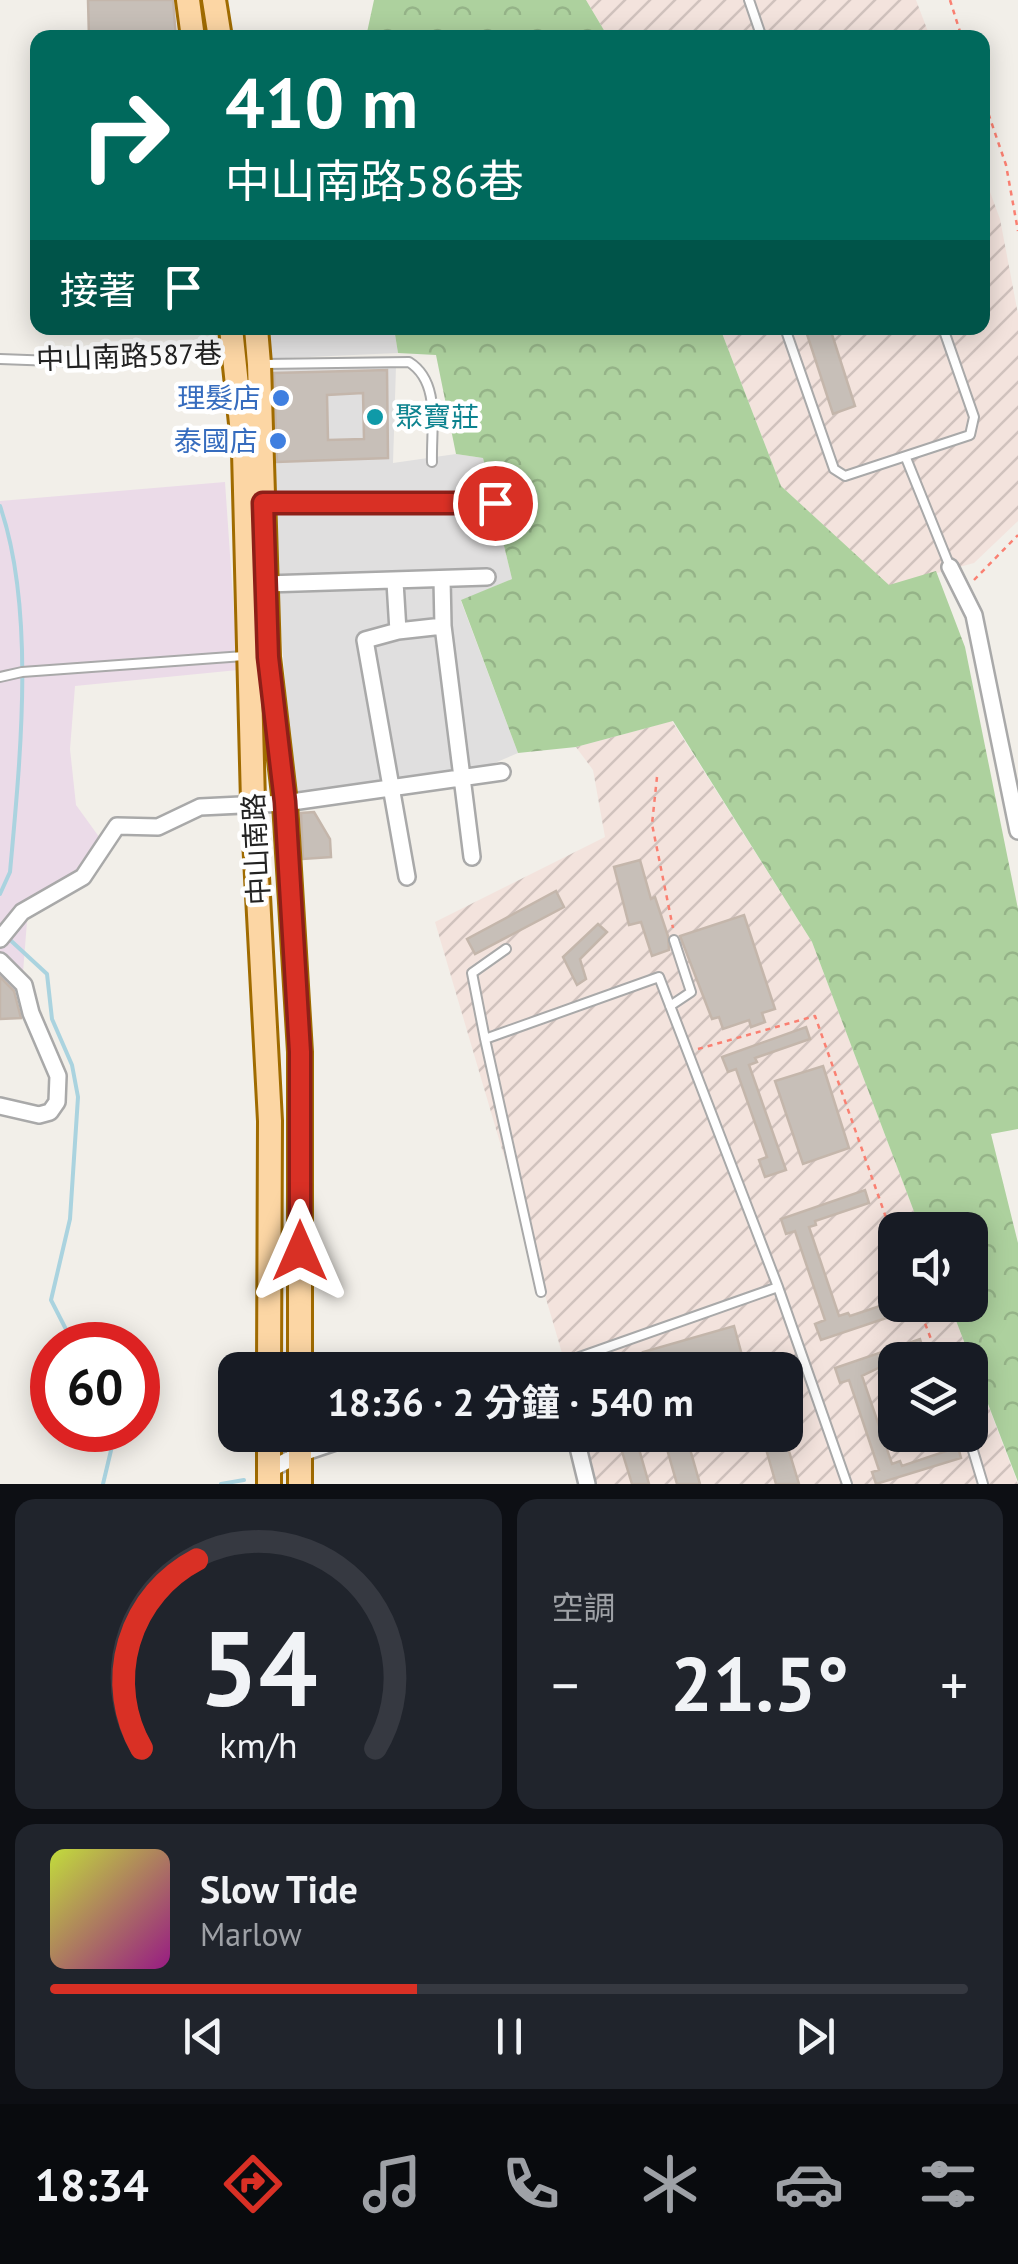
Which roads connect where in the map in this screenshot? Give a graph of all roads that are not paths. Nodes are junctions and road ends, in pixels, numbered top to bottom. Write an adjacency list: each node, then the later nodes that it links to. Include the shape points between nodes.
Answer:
1 (188, 0): 4 (main road)
2 (214, 0): 5 (main road)
3 (748, 0): 6 (lane)
4 (192, 30)
5 (219, 30)
6 (759, 30)
7 (786, 335): 11 (lane, via 834,469 845,476)
8 (945, 335): 11 (lane, via 974,417 970,434)
9 (252, 348): 10 (lane, 中山南路587巷, via 116,352 81,362); 12 (lane, 中山南路587巷, via 410,362 430,388); 13 (main road, 中山南路); 22 (main road, 中山南路, via 244,452)
10 (0, 358)
11 (906, 458): 15 (lane)
12 (432, 462)
13 (263, 503): 14 (street); 19 (main road, 中山南路)
14 (495, 503)
15 (950, 568): 29 (street, via 974,615)
16 (487, 576): 17 (street)
17 (442, 579): 18 (street); 20 (street)
18 (395, 582): 19 (street); 21 (street)
19 (266, 584): 22 (main road, 中山南路)
20 (443, 626): 21 (street); 25 (street)
21 (398, 631): 26 (street, via 365,640)
22 (258, 656): 23 (lane); 27 (main road, 中山南路); 28 (main road, 中山南路)
23 (0, 677)
24 (502, 772): 25 (street)
25 (464, 778): 26 (street); 30 (street)
26 (390, 789): 28 (street); 31 (street)
27 (253, 802): 28 (street); 32 (street, via 200,807 158,827 117,826 82,877 22,912); 41 (main road, 中山南路, via 270,1121)
28 (285, 802): 42 (main road, 中山南路, via 300,1052)
29 (1018, 831)
30 (472, 857)
31 (407, 877)
32 (0, 939)
33 (674, 940): 36 (lane, via 691,992)
34 (506, 949): 37 (lane, via 472,973)
35 (0, 961): 38 (street, via 24,985 58,1076 50,1112)
36 (670, 1006): 37 (lane, via 660,977); 39 (lane)
37 (486, 1039): 40 (lane)
38 (0, 1106)
39 (778, 1287): 43 (lane); 51 (lane)
40 (542, 1292)
41 (270, 1352)
42 (300, 1352)
43 (597, 1352)
44 (293, 1452): 48 (street)
45 (300, 1452): 49 (main road)
46 (580, 1452): 50 (street)
47 (974, 1452): 52 (lane)
48 (269, 1477)
49 (300, 1484)
50 (588, 1484)
51 (847, 1484)
52 (984, 1484)

